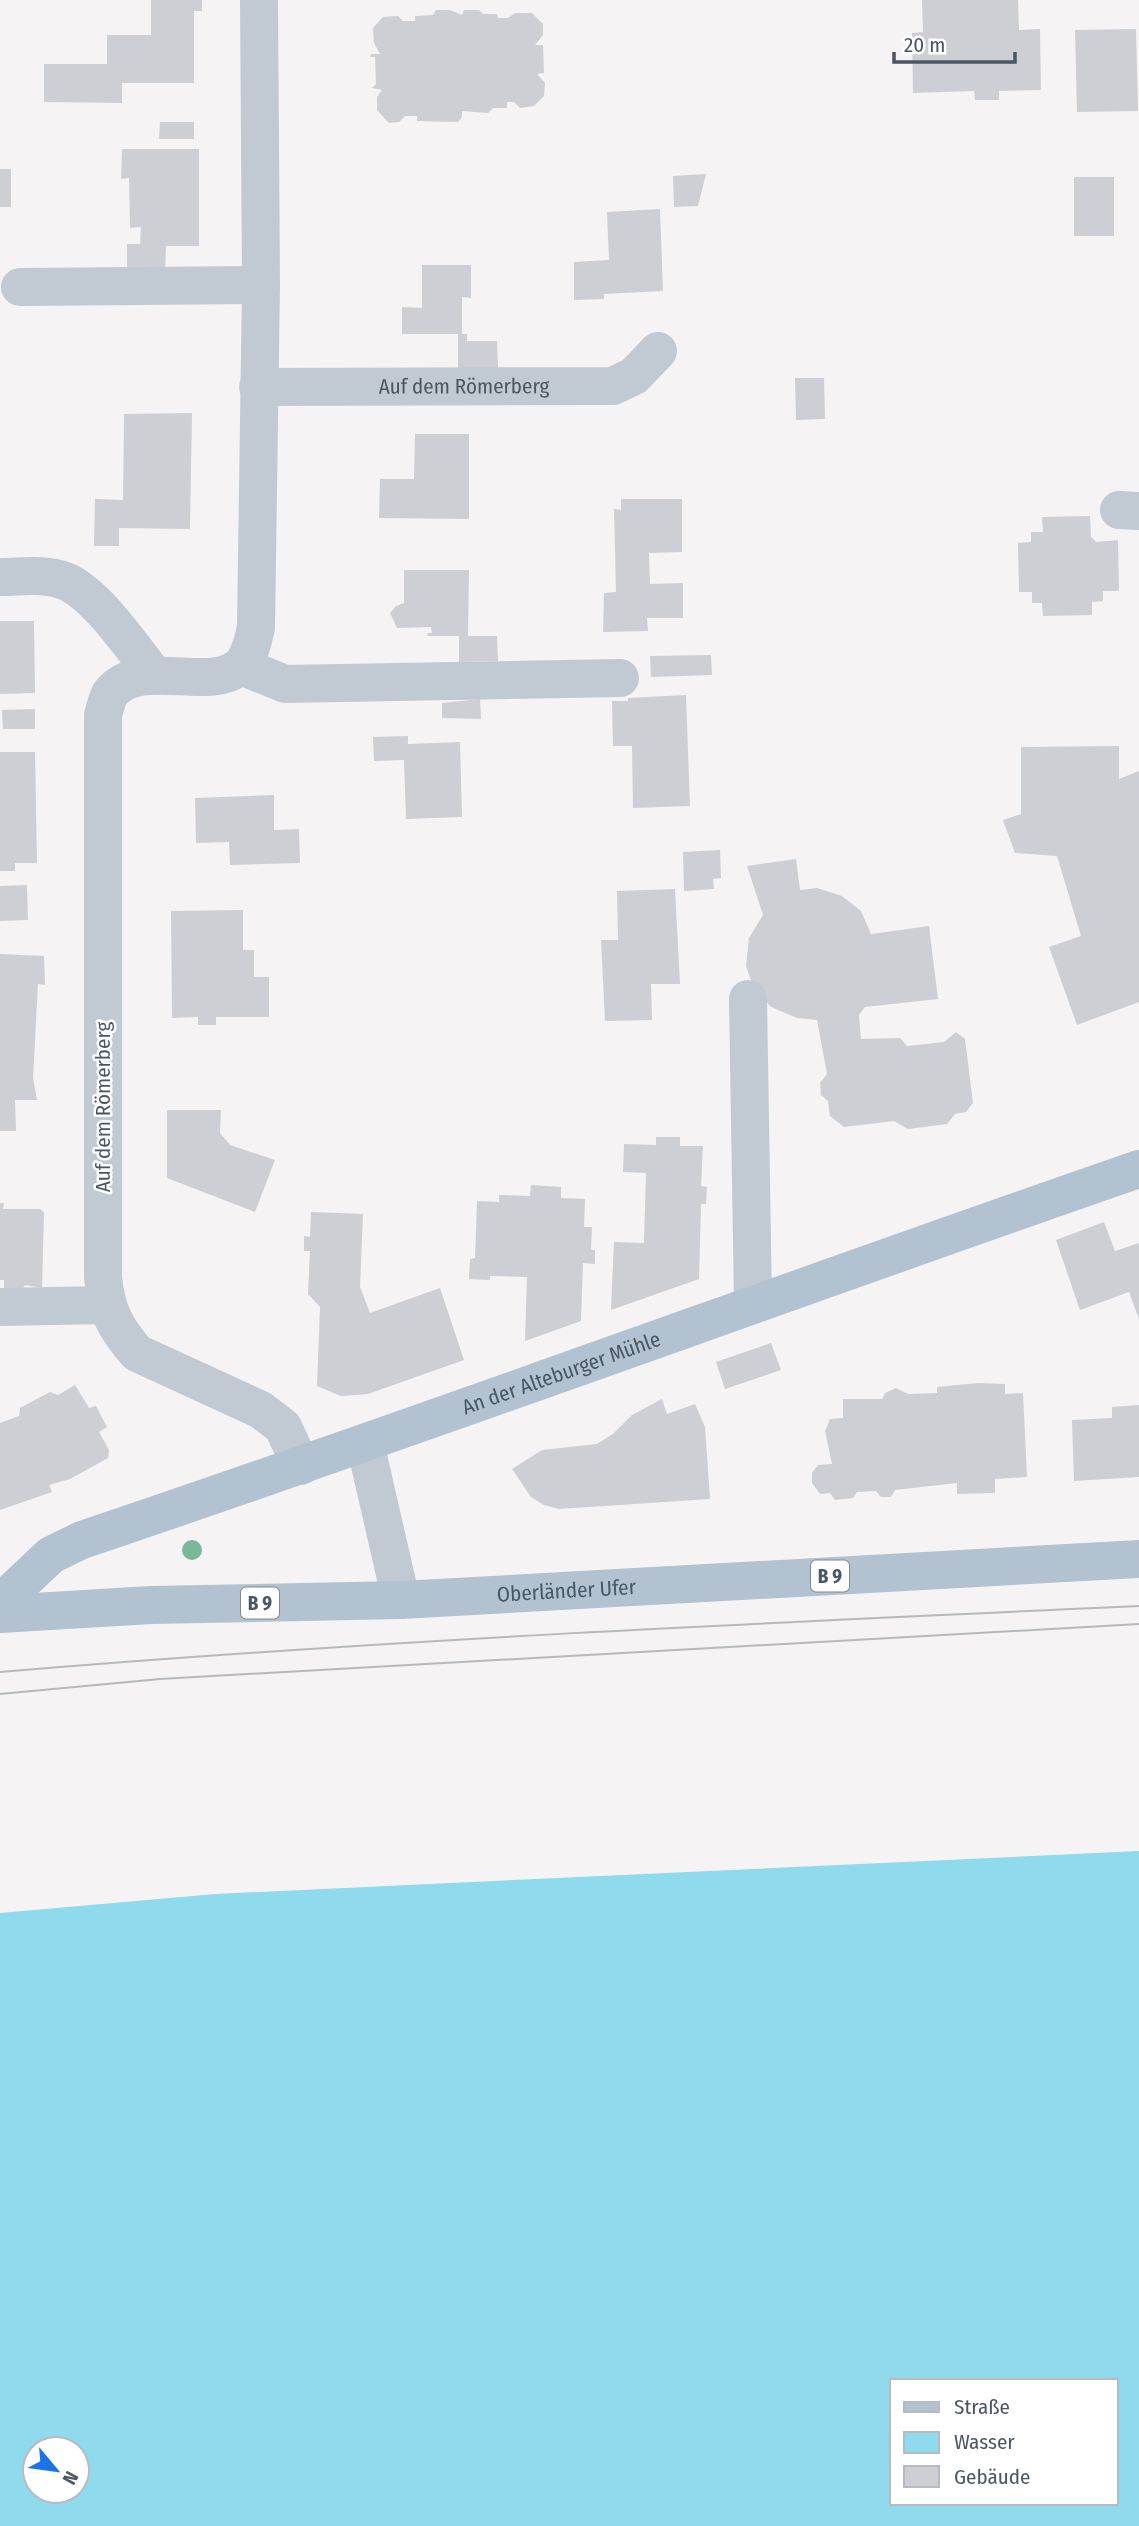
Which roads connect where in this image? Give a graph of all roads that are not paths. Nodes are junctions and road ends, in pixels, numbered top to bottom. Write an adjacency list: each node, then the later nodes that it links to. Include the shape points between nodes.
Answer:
1 (258, 0): 2 (street)
2 (261, 285): 3 (street); 5 (street)
3 (20, 286)
4 (658, 351): 5 (street, Auf dem Römerberg, via 634,376 614,386)
5 (258, 387): 7 (street, via 256,627 251,649)
6 (0, 577): 8 (street, via 51,577 67,582 88,597)
7 (240, 666): 8 (street, Auf dem Römerberg, via 223,676); 9 (street, via 285,684)
8 (155, 676): 13 (street, Auf dem Römerberg, via 124,683 110,695 103,715)
9 (620, 678)
10 (748, 999): 12 (street)
11 (1139, 1169): 12 (main road, An der Alteburger Mühle)
12 (753, 1302): 15 (main road, An der Alteburger Mühle)
13 (106, 1306): 14 (street); 16 (street, Auf dem Römerberg, via 137,1353 261,1410 284,1427)
14 (0, 1307)
15 (365, 1443): 16 (main road, An der Alteburger Mühle); 18 (street)
16 (301, 1466): 19 (main road, An der Alteburger Mühle, via 82,1540 51,1555)
17 (1137, 1558): 18 (main road, Oberländer Ufer / B 9)
18 (401, 1600): 20 (main road, Oberländer Ufer / B 9, via 150,1605)
19 (0, 1603)
20 (0, 1614)

